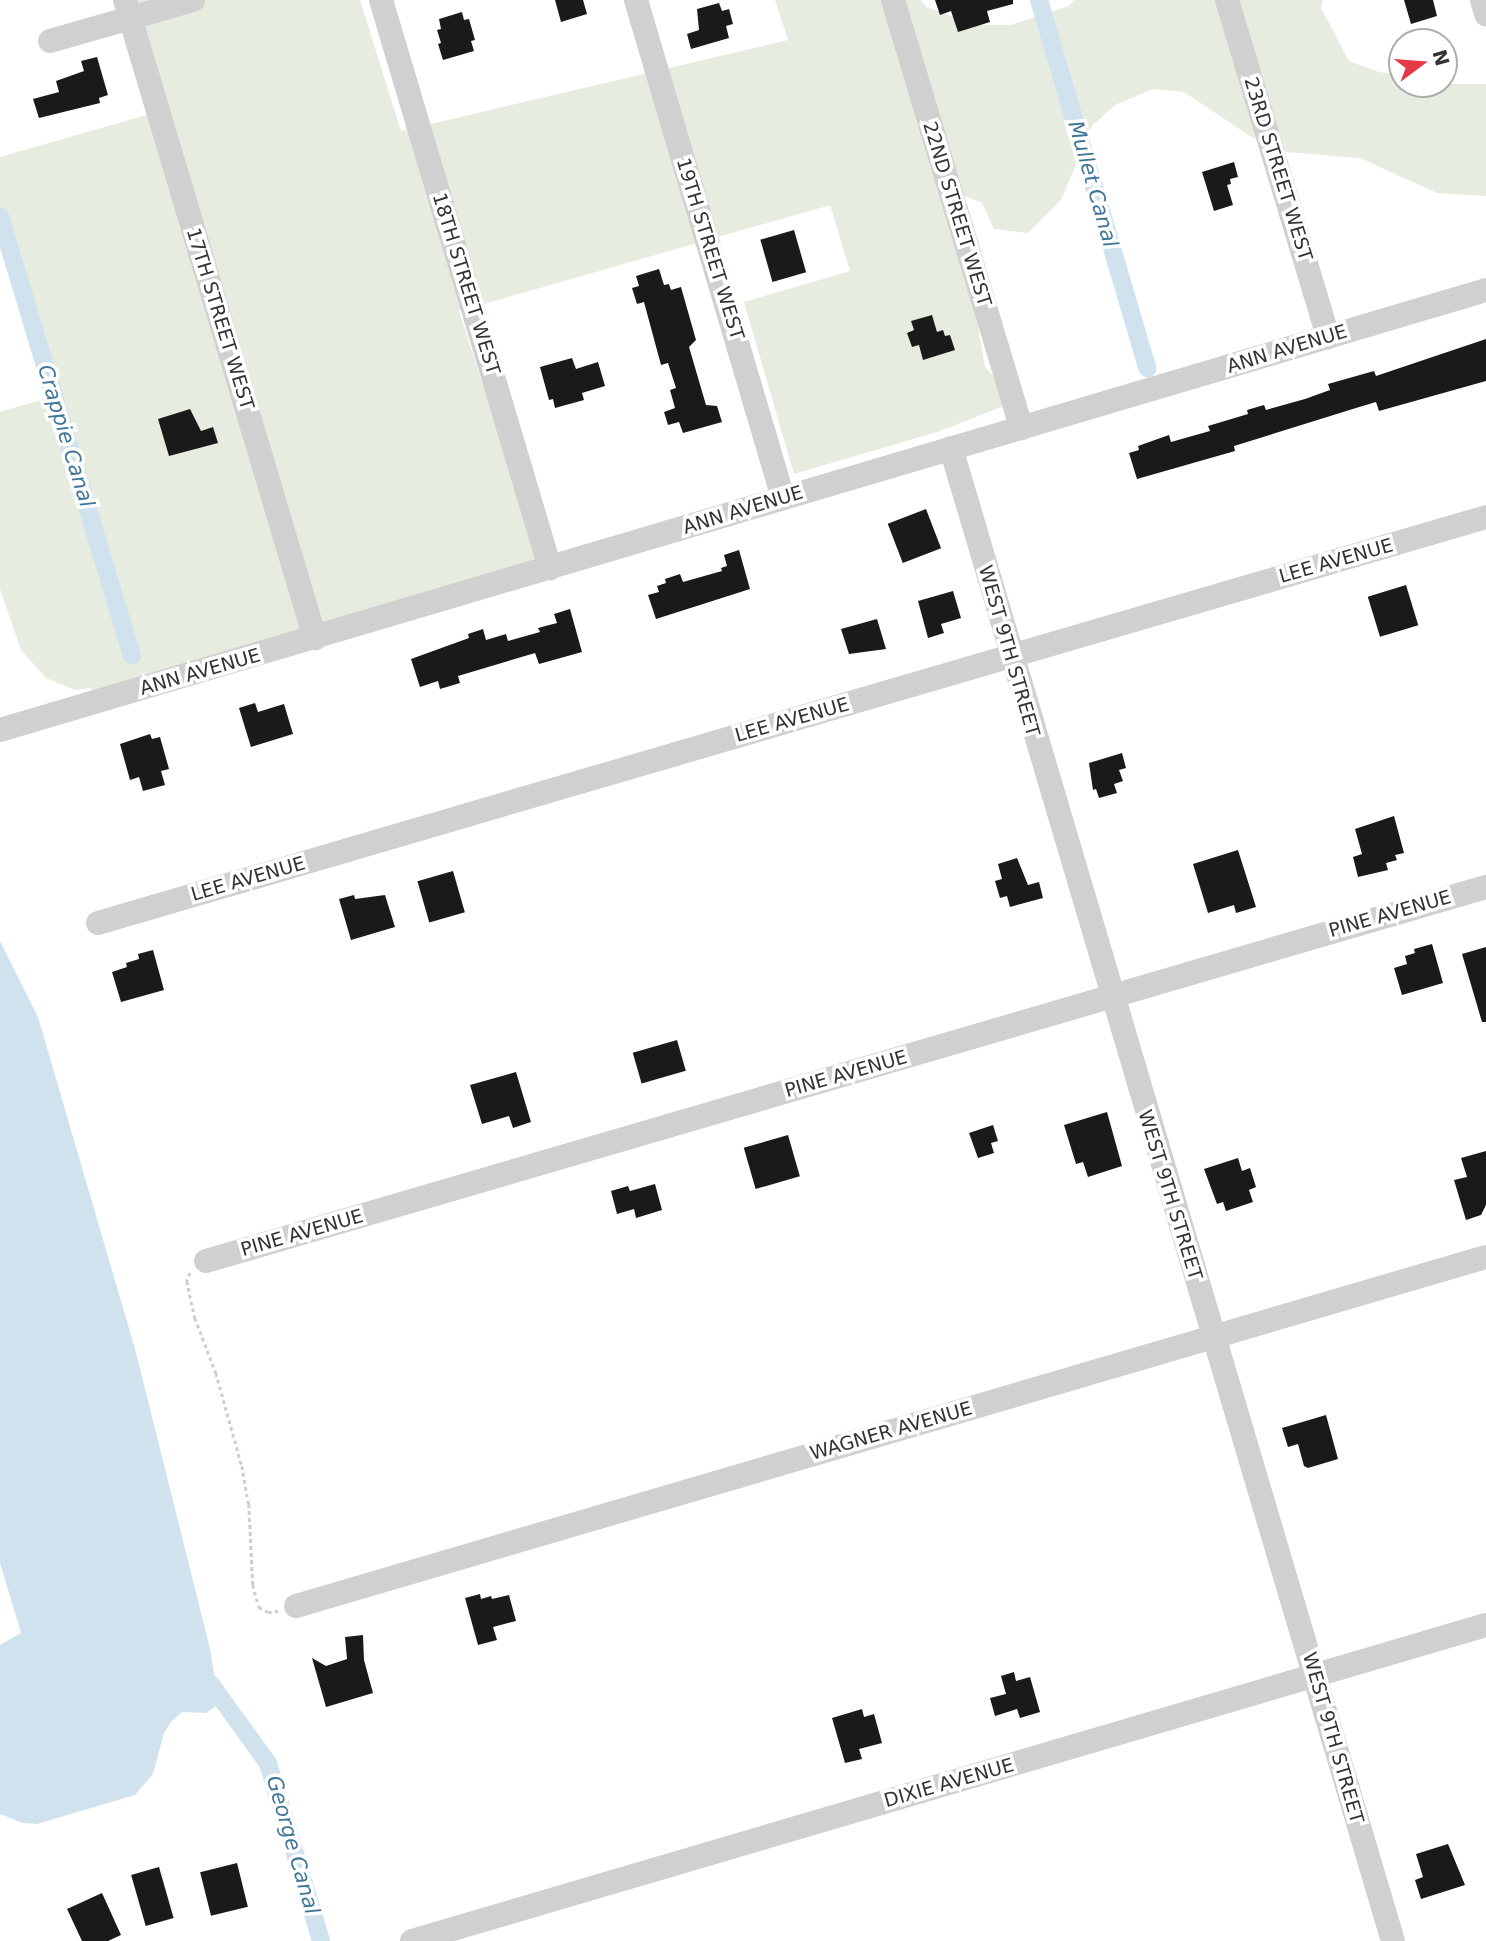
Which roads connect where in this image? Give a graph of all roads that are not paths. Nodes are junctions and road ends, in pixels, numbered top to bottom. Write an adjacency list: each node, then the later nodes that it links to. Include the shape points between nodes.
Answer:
1 (193, 0): 7 (street)
2 (381, 0): 16 (street, 18TH STREET WEST)
3 (636, 0): 14 (street, 19TH STREET WEST)
4 (893, 0): 12 (street, 22ND STREET WEST)
5 (1227, 0): 11 (street, 23RD STREET WEST)
6 (1482, 0): 8 (street)
7 (128, 9): 9 (street); 17 (street, 17TH STREET WEST)
8 (1486, 14)
9 (50, 41)
10 (1486, 290): 11 (street, ANN AVENUE)
11 (1328, 337): 12 (street, ANN AVENUE)
12 (1021, 428): 13 (street, ANN AVENUE)
13 (951, 448): 14 (street, ANN AVENUE); 18 (street, WEST 9TH STREET)
14 (783, 498): 16 (street, ANN AVENUE)
15 (1486, 517): 18 (street, LEE AVENUE)
16 (550, 568): 17 (street, ANN AVENUE)
17 (315, 638): 19 (street, ANN AVENUE)
18 (1011, 655): 21 (street, LEE AVENUE); 22 (street, WEST 9TH STREET)
19 (2, 737)
20 (1486, 887): 22 (street, PINE AVENUE)
21 (98, 923)
22 (1112, 995): 24 (street, PINE AVENUE); 25 (street, WEST 9TH STREET)
23 (1486, 1256): 25 (street, WAGNER AVENUE)
24 (206, 1261)
25 (1213, 1337): 26 (street, WAGNER AVENUE); 28 (street, WEST 9TH STREET)
26 (296, 1606)
27 (1486, 1625): 28 (street, DIXIE AVENUE)
28 (1315, 1676): 29 (street, DIXIE AVENUE); 30 (street, WEST 9TH STREET)
29 (412, 1941)
30 (1393, 1941)

